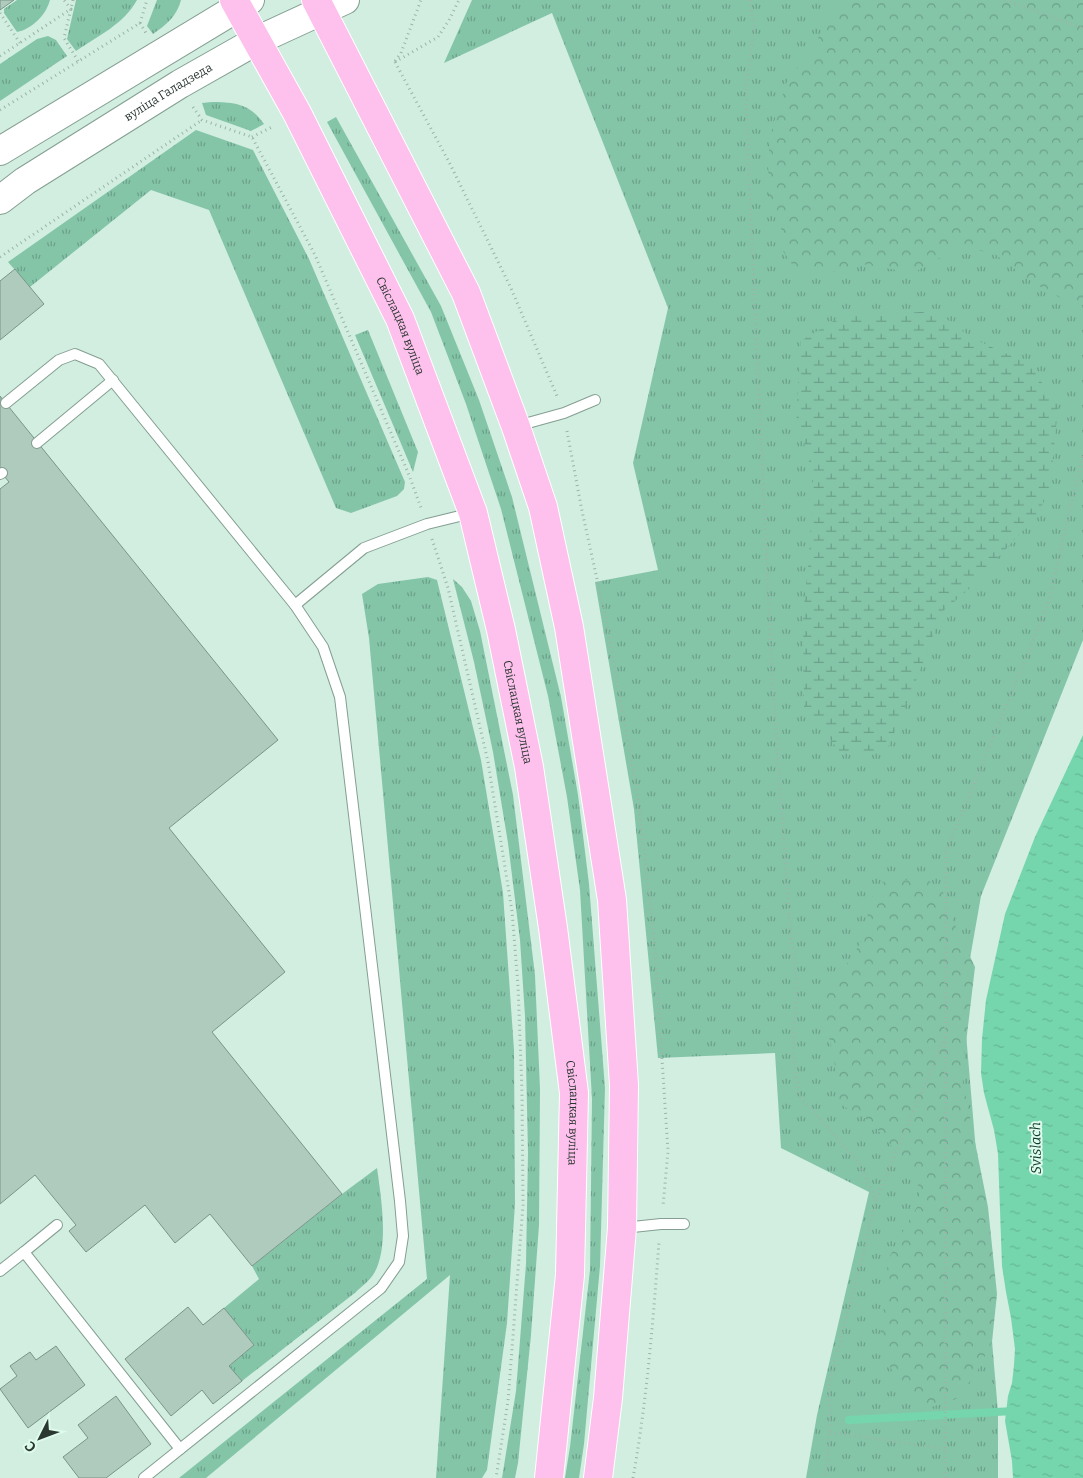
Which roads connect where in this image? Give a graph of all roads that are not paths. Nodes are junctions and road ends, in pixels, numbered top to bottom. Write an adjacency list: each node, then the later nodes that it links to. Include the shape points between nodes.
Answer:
1 (240, 2): 3 (main road, Свіслацкая вуліца); 4 (main road)
2 (328, 3): 3 (main road, вуліца Галадзеда); 9 (main road, via 466,293)
3 (256, 41): 5 (main road, вуліца Галадзеда, via 180,84); 11 (main road, Свіслацкая вуліца, via 297,113 400,319)
4 (0, 151)
5 (0, 200)
6 (113, 380): 8 (lane, via 99,364 75,354 59,360); 10 (lane); 12 (lane)
7 (595, 400): 9 (lane)
8 (6, 403)
9 (516, 427): 15 (main road, via 544,507 568,627 612,900 624,1085)
10 (37, 443)
11 (473, 513): 12 (lane, via 427,524 364,548); 20 (main road, Свіслацкая вуліца, via 529,767 574,1093 570,1275)
12 (295, 605): 18 (lane, via 323,647 340,697 400,1201 400,1262 381,1288)
13 (684, 1224): 15 (lane)
14 (57, 1225): 16 (lane)
15 (622, 1228): 21 (main road)
16 (24, 1252): 17 (lane); 18 (lane)
17 (0, 1271)
18 (180, 1449): 19 (lane)
19 (144, 1478)
20 (549, 1478)
21 (598, 1478)

